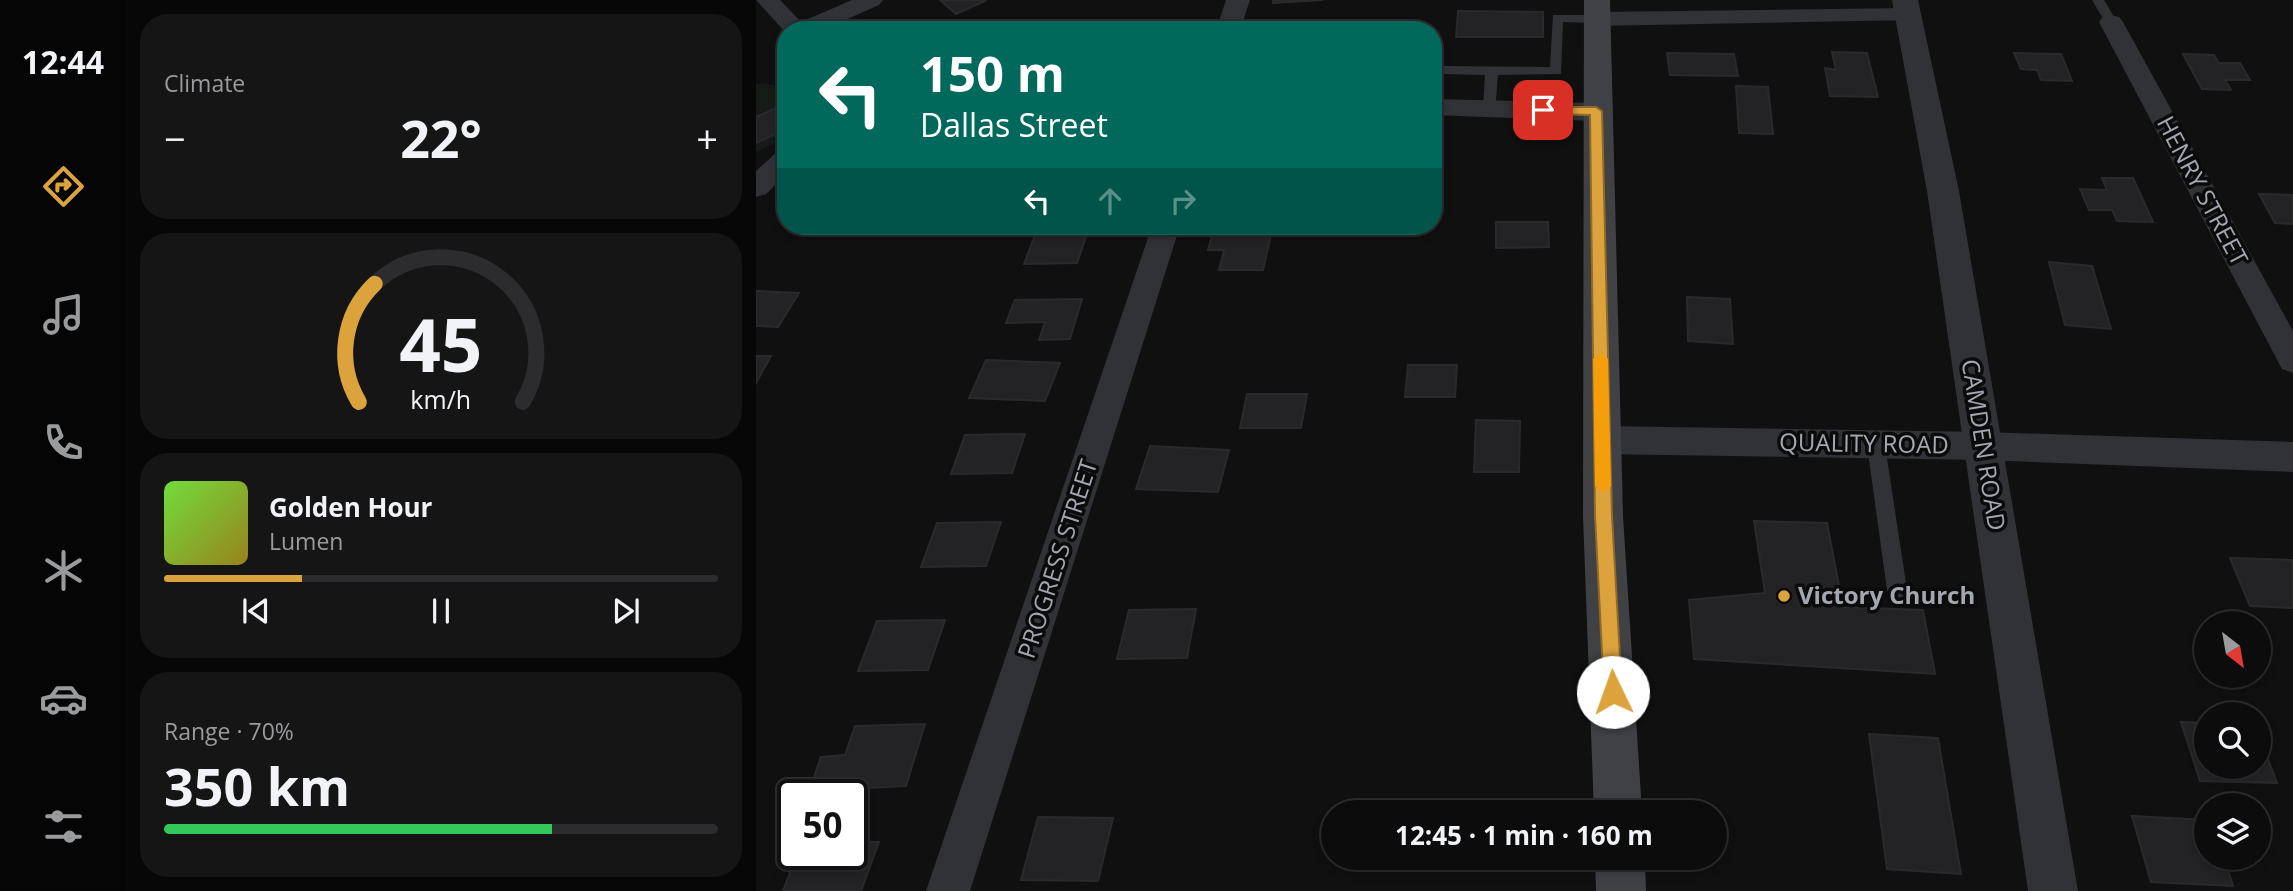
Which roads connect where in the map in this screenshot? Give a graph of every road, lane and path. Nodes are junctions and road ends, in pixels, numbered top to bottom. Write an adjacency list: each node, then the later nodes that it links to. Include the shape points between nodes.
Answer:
1 (767, 0): 7 (street)
2 (871, 0): 8 (street)
3 (1237, 0): 9 (street)
4 (1906, 7): 5 (street); 23 (street, CAMDEN ROAD, via 1943,191)
5 (1597, 9): 11 (lane, via 1557,18 1556,71); 14 (main road)
6 (2104, 11): 20 (street, HENRY STREET)
7 (787, 21)
8 (823, 21)
9 (1231, 21)
10 (1443, 70): 11 (lane)
11 (1492, 70): 13 (lane)
12 (1442, 107): 13 (street)
13 (1490, 109): 14 (street)
14 (1596, 111): 21 (main road)
15 (777, 153): 16 (street)
16 (756, 161)
17 (777, 167): 18 (street)
18 (756, 187)
19 (1163, 235): 28 (street, PROGRESS STREET)
20 (2293, 360)
21 (1602, 440): 22 (street, QUALITY ROAD); 26 (main road)
22 (1876, 445): 23 (street, QUALITY ROAD); 25 (lane)
23 (1983, 446): 24 (street, QUALITY ROAD); 30 (street, CAMDEN ROAD)
24 (2293, 457)
25 (1897, 590)
26 (1617, 800)
27 (1620, 870): 29 (main road)
28 (948, 891)
29 (1621, 891)
30 (2053, 891)

